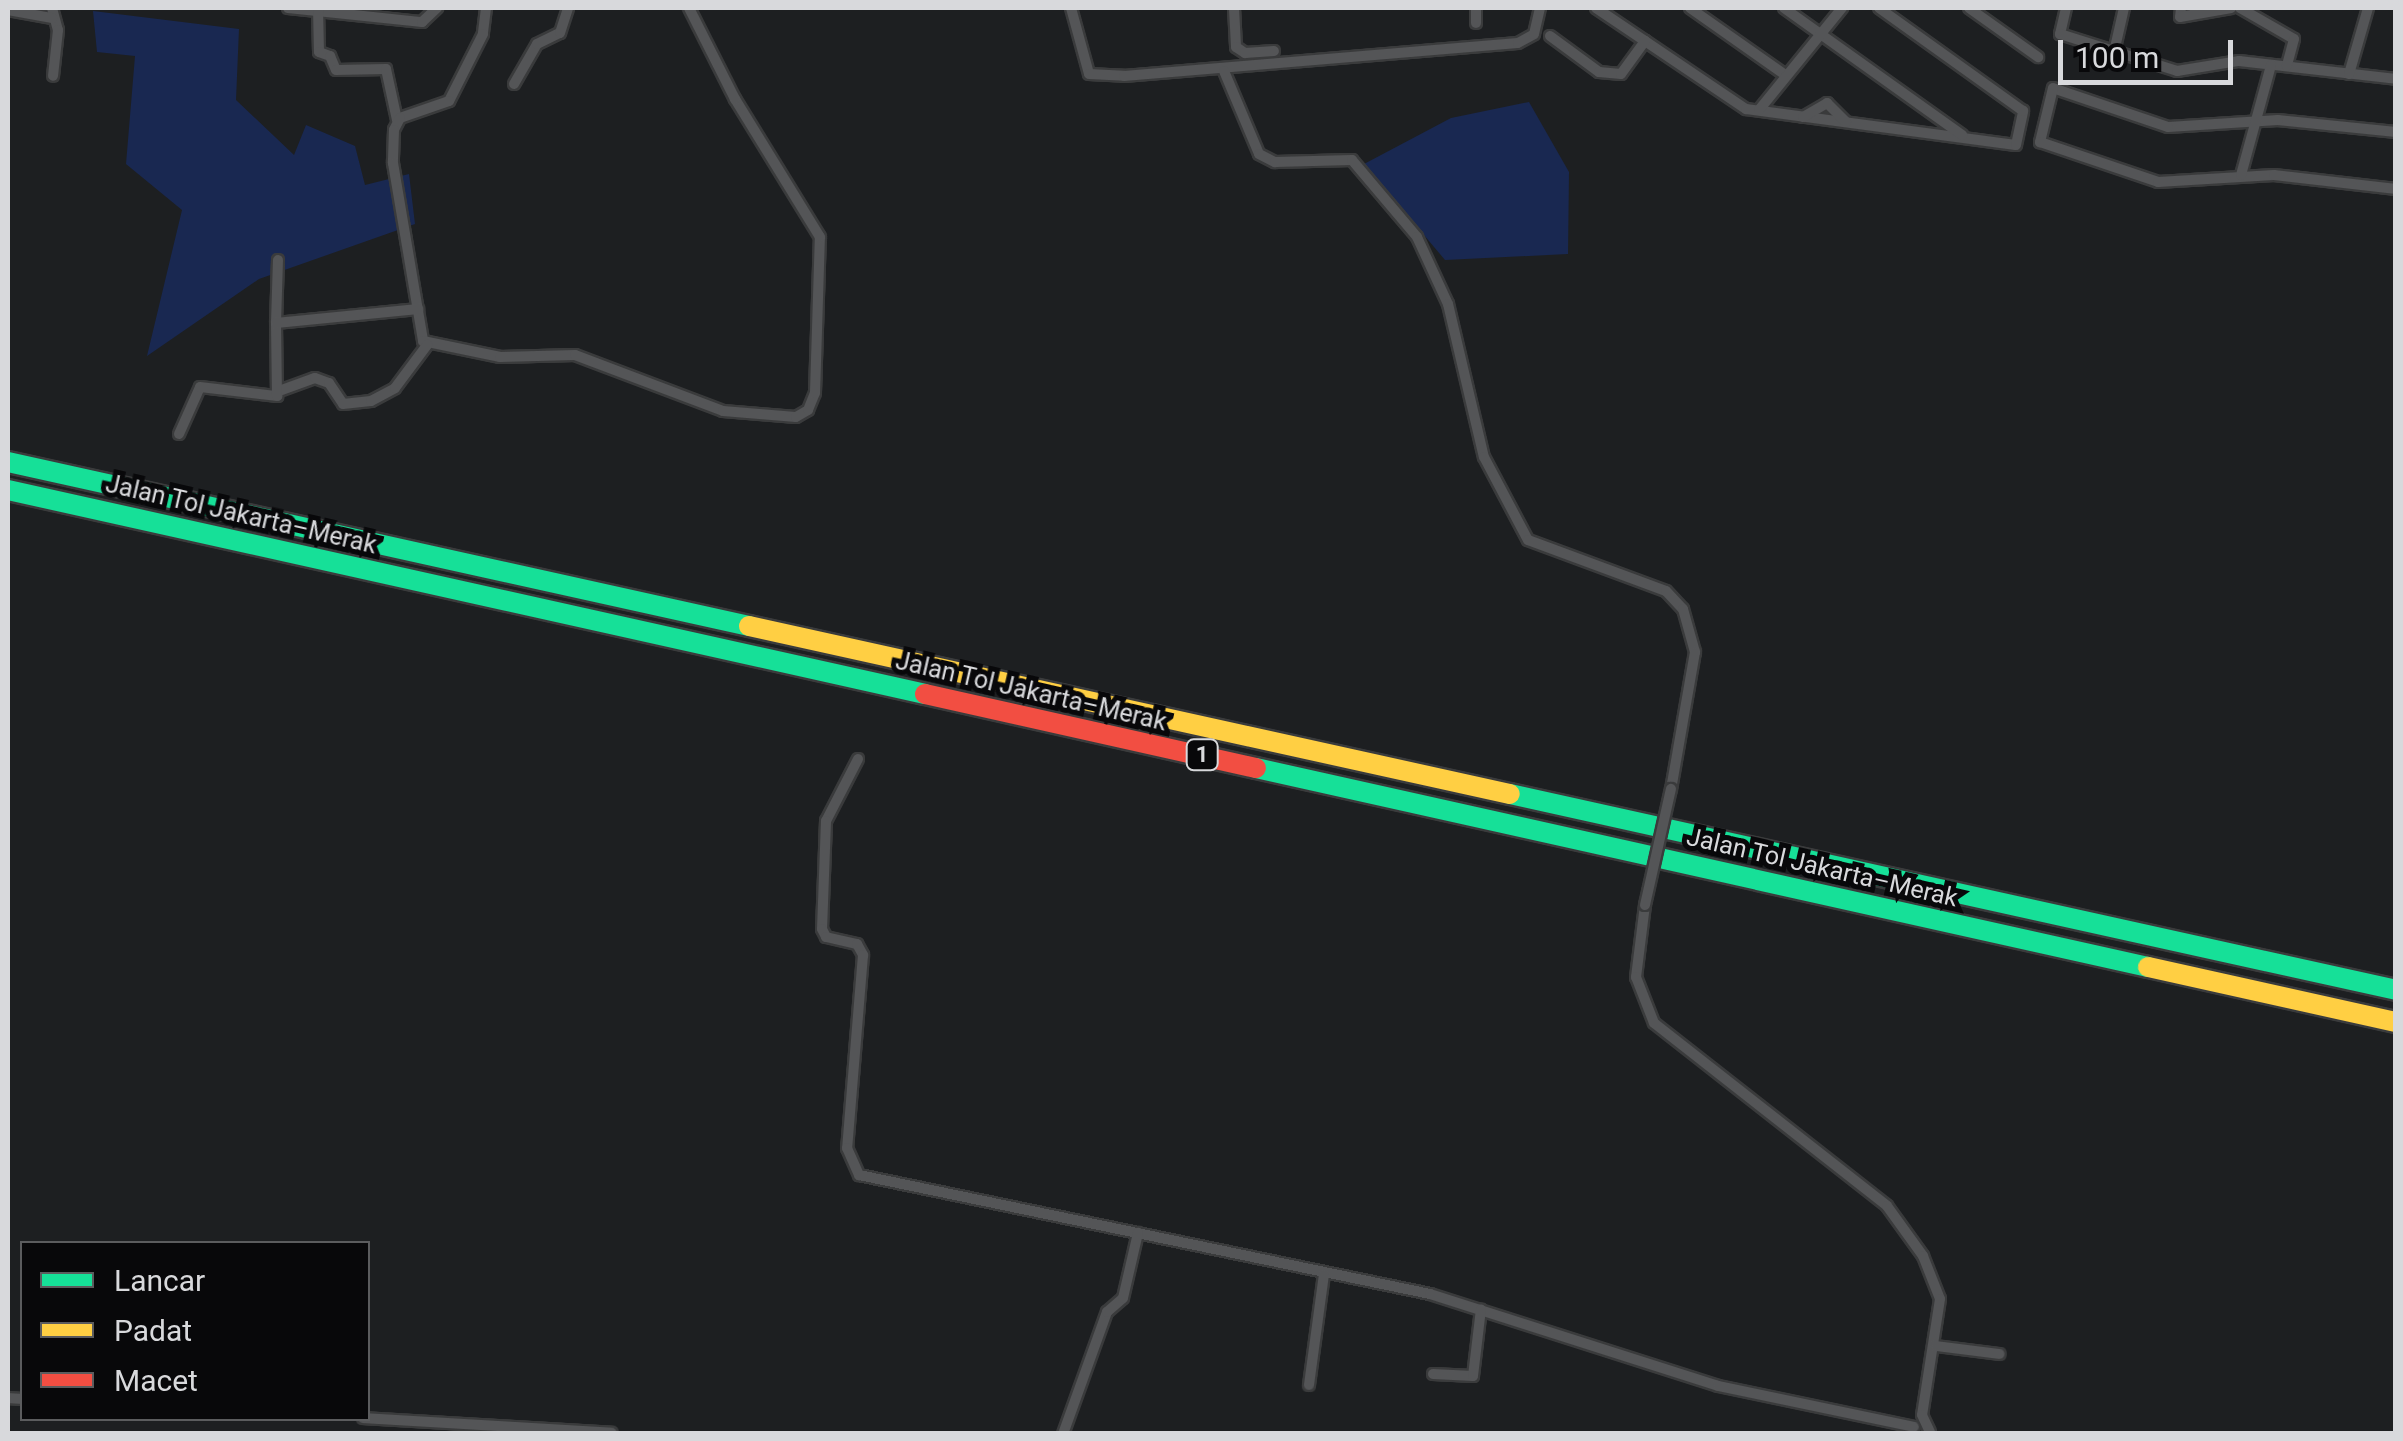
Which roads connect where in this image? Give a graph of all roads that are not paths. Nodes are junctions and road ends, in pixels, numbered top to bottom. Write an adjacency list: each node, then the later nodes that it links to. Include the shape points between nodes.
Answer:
1 (288, 8): 23 (street)
2 (437, 8): 23 (street, via 428,22)
3 (486, 8): 41 (street, via 483,34 446,104)
4 (568, 8): 39 (street, via 560,32 537,44)
5 (690, 8): 50 (street, via 735,99 820,238 816,382 808,410 788,418 740,415 574,355 500,357)
6 (1070, 8): 34 (street, via 1089,74)
7 (1234, 8): 29 (street, via 1236,47)
8 (1476, 8): 25 (street)
9 (1540, 8): 34 (street, via 1534,34 1518,44)
10 (1596, 8): 28 (street)
11 (1690, 8): 35 (street)
12 (1784, 8): 26 (street)
13 (1842, 8): 26 (street)
14 (1878, 8): 44 (street, via 2023,111 2013,147)
15 (1969, 8): 31 (street)
16 (2066, 8): 30 (street, via 2060,34)
17 (2124, 8): 30 (street)
18 (2182, 8): 19 (street, via 2180,17)
19 (2230, 8)
20 (2240, 8): 33 (street, via 2294,39)
21 (2366, 9): 36 (street)
22 (8, 10): 24 (street)
23 (318, 11): 41 (street, via 319,52 330,56 336,70 386,69)
24 (52, 12): 37 (street, via 58,24)
25 (1476, 22)
26 (1819, 32): 35 (street); 44 (street)
27 (1550, 36): 28 (street, via 1600,72 1621,74)
28 (1645, 41): 40 (street, via 1739,106)
29 (1274, 51)
30 (2114, 52): 32 (street, via 2177,71 2239,61)
31 (2038, 57)
32 (2272, 65): 33 (street); 42 (street)
33 (2288, 66): 36 (street)
34 (1224, 71): 61 (street, bridge, via 1259,154 1275,162 1352,160 1417,236 1448,304 1484,457 1526,537 1541,549 1666,591 1683,609 1695,652 1636,977 1654,1023 1904,1224 1940,1299)
35 (1784, 74): 40 (street)
36 (2349, 74): 38 (street)
37 (53, 76)
38 (2396, 79)
39 (514, 84)
40 (1759, 110): 44 (street)
41 (397, 120): 48 (street, via 393,163)
42 (2256, 120): 43 (street); 45 (street); 45 (street, via 2168,127 2053,88 2040,142 2158,182)
43 (2396, 132)
44 (1964, 137)
45 (2242, 175): 46 (street)
46 (2396, 189)
47 (278, 260): 49 (street)
48 (418, 309): 49 (street); 50 (street)
49 (276, 323): 51 (street)
50 (427, 345): 51 (street, via 396,388 372,401 343,404 329,383 314,378)
51 (279, 391): 52 (street, via 265,398 200,387)
52 (179, 434)
53 (8, 462): 56 (highway, Jalan Tol Jakarta–Merak / 1)
54 (8, 490): 57 (highway, Jalan Tol Jakarta–Merak / 1)
55 (858, 759): 58 (street, via 824,833 823,932 857,944 863,955 849,1165 877,1182)
56 (2396, 990)
57 (2396, 1022)
58 (1138, 1233): 59 (street); 69 (street, via 1123,1298 1107,1312)
59 (1324, 1274): 60 (street); 64 (street)
60 (1481, 1309): 63 (street, via 1473,1376); 66 (street, via 1718,1386)
61 (1936, 1346): 62 (street); 68 (street, via 1922,1415)
62 (1998, 1354)
63 (1433, 1374)
64 (1309, 1384)
65 (370, 1418): 67 (street)
66 (1913, 1430): 68 (street)
67 (612, 1433)
68 (1933, 1433)
69 (1064, 1434)

